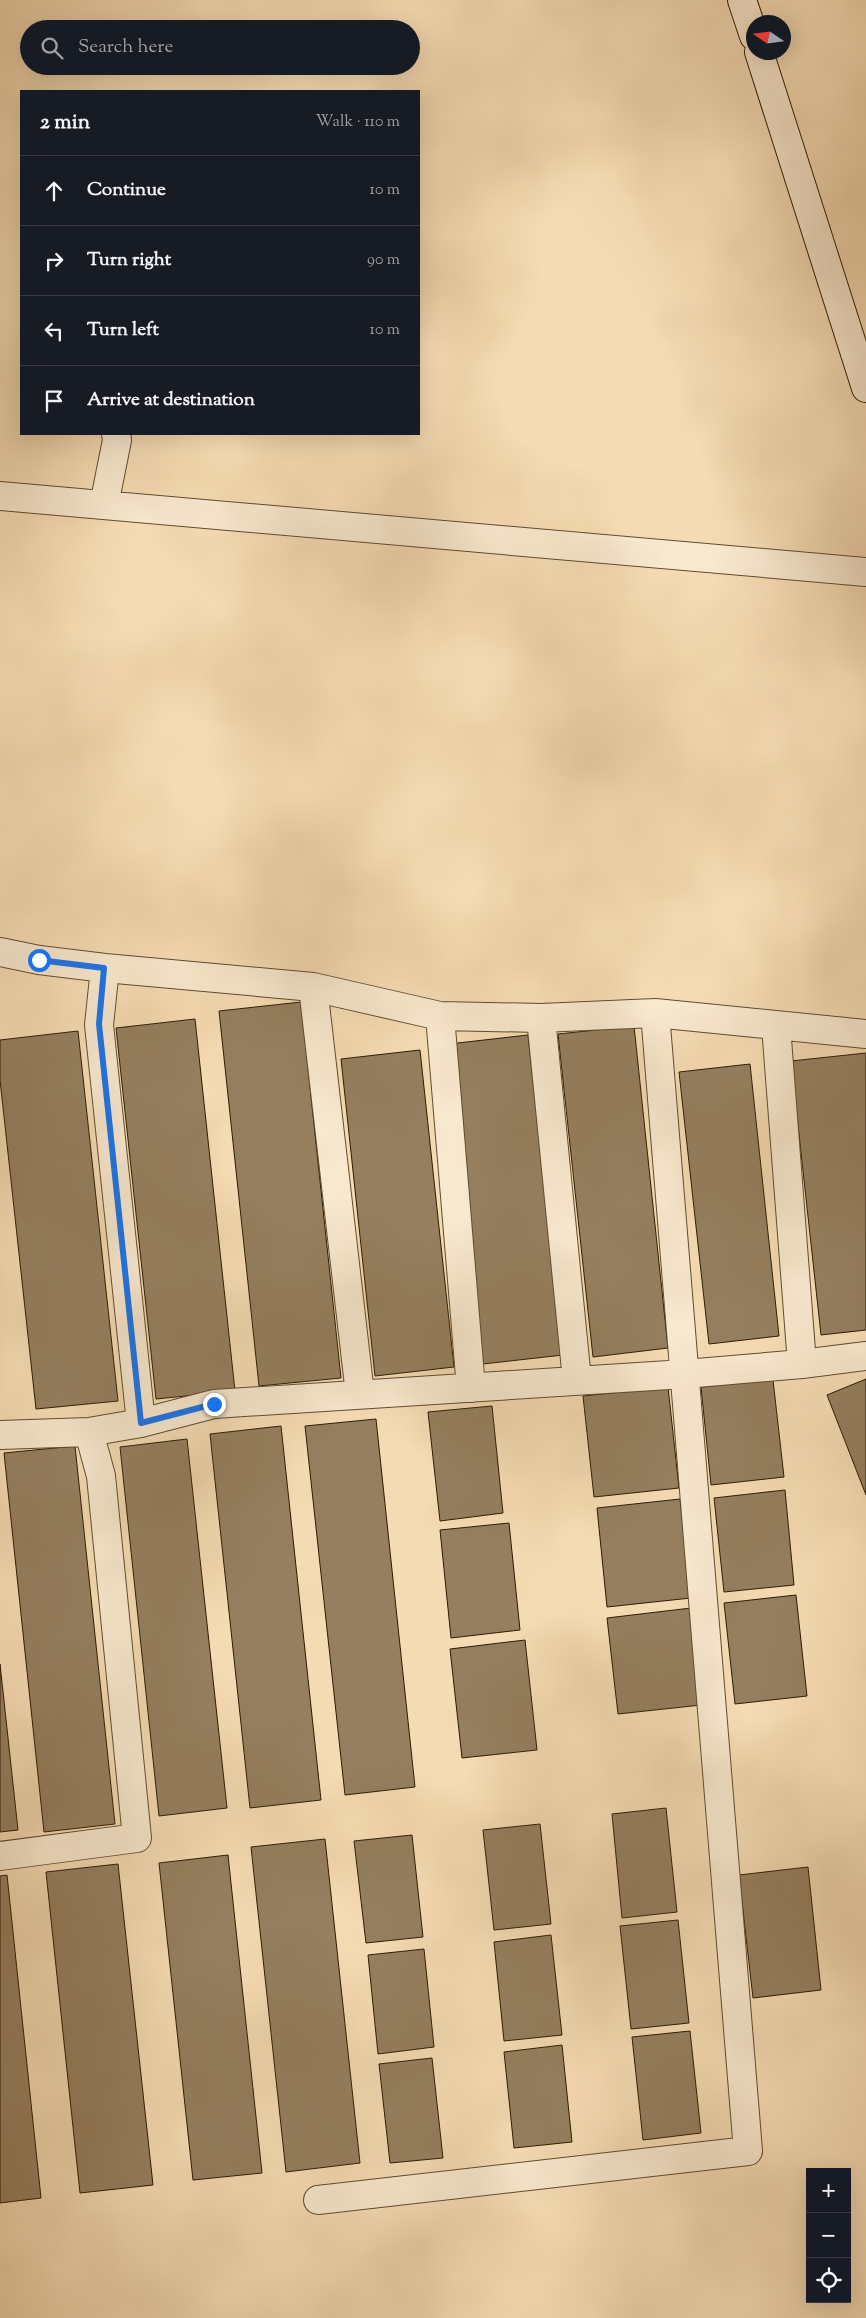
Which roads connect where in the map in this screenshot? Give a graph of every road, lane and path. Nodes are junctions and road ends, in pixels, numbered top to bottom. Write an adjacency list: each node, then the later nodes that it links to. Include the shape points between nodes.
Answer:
1 (742, 0): 2 (street)
2 (747, 15)
3 (762, 60): 4 (street)
4 (866, 388)
5 (116, 435): 7 (street)
6 (0, 496): 7 (street)
7 (104, 505): 8 (street)
8 (866, 572)
9 (0, 952): 10 (street)
10 (104, 968): 11 (street); 23 (street, via 99,1024)
11 (313, 987): 13 (street); 22 (street)
12 (655, 1013): 14 (street); 15 (street); 19 (street)
13 (440, 1016): 14 (street); 21 (street)
14 (541, 1018): 20 (street)
15 (776, 1026): 16 (street); 18 (street)
16 (866, 1034)
17 (866, 1356): 18 (street)
18 (802, 1364): 19 (street)
19 (685, 1374): 20 (street); 27 (street, via 748,2151)
20 (577, 1380): 21 (street)
21 (471, 1388): 22 (street)
22 (360, 1394): 23 (street, via 214,1404)
23 (141, 1423): 24 (street)
24 (89, 1432): 25 (street); 26 (street, via 101,1476 137,1838)
25 (0, 1435)
26 (0, 1856)
27 (318, 2200)

